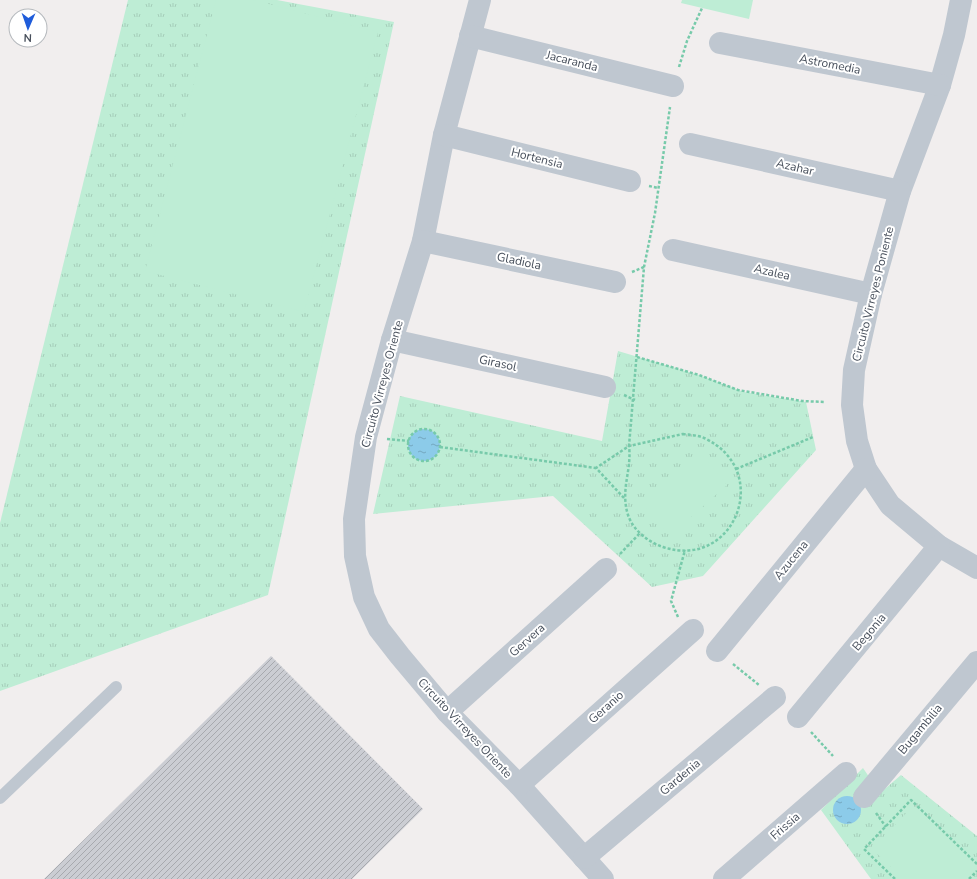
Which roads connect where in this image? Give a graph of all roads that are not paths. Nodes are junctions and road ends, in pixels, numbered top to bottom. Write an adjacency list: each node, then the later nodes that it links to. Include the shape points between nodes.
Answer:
1 (480, 0): 3 (street, Circuito Virreyes Oriente)
2 (961, 0): 5 (street, Circuito Virreyes Poniente)
3 (470, 36): 6 (street, Jacaranda); 7 (street, Circuito Virreyes Oriente)
4 (720, 42): 5 (street, Astromedia)
5 (940, 85): 10 (street, Circuito Virreyes Poniente)
6 (673, 86)
7 (444, 135): 9 (street, Hortensia); 11 (street, Circuito Virreyes Oriente)
8 (690, 144): 10 (street, Azahar)
9 (630, 181)
10 (900, 191): 14 (street, Circuito Virreyes Poniente)
11 (423, 240): 13 (street, Gladiola); 15 (street, Circuito Virreyes Oriente)
12 (673, 250): 14 (street, Azalea)
13 (615, 282)
14 (871, 294): 17 (street, Circuito Virreyes Poniente, via 854,370 852,405 857,441)
15 (392, 340): 16 (street, Girasol); 26 (street, Circuito Virreyes Oriente, via 366,437 354,519 355,556 364,597 380,629)
16 (605, 387)
17 (866, 469): 18 (street, Circuito Virreyes Poniente, via 890,505); 22 (street, Azucena)
18 (939, 546): 19 (street, Circuito Virreyes Poniente); 27 (street, Begonia)
19 (977, 568)
20 (606, 569): 26 (street, Gervera)
21 (693, 630): 29 (street, Geranio)
22 (717, 651)
23 (977, 662): 30 (street, Bugambilia)
24 (116, 687): 31 (lane)
25 (775, 697): 32 (street, Gardenia)
26 (447, 712): 29 (street, Circuito Virreyes Oriente)
27 (798, 717)
28 (846, 773): 34 (street, Frissia)
29 (519, 785): 32 (street, Circuito Virreyes Oriente)
30 (864, 797)
31 (0, 798)
32 (584, 858): 33 (street, Circuito Virreyes Oriente)
33 (603, 879)
34 (724, 879)

